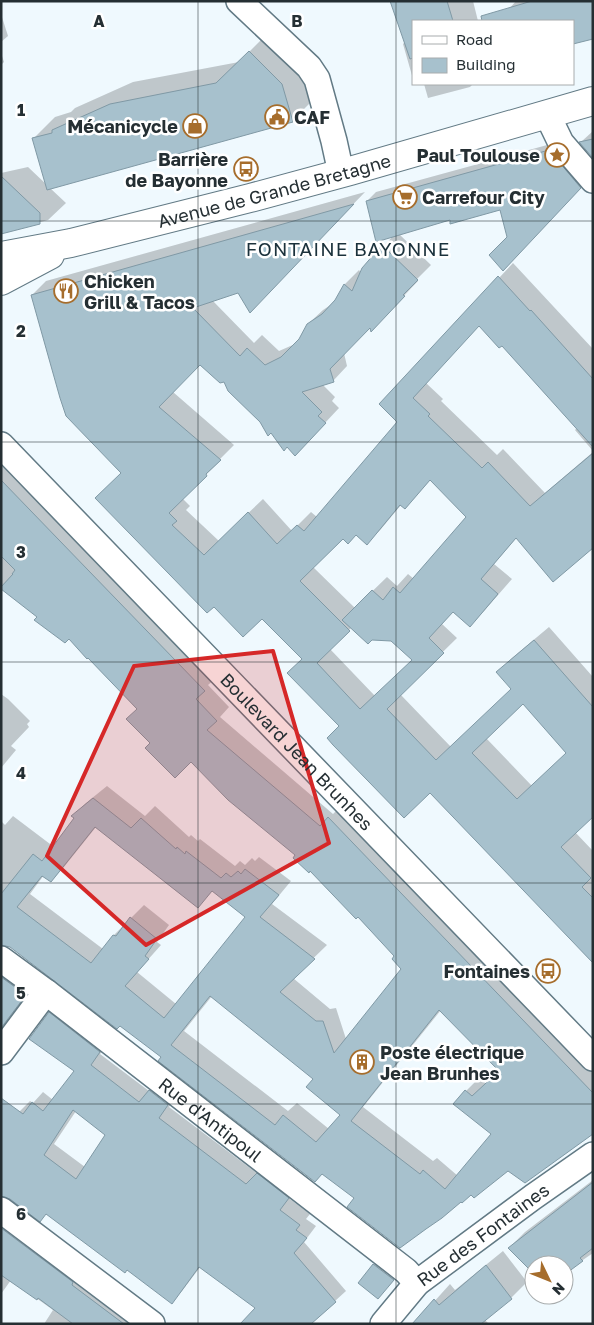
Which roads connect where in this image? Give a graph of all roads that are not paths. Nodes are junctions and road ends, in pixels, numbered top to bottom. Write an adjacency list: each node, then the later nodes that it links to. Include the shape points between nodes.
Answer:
1 (239, 1): 4 (street, via 309,67 317,79)
2 (593, 101): 3 (main road, Avenue de Grande Bretagne)
3 (547, 114): 4 (main road, Avenue de Grande Bretagne); 5 (street, via 561,143)
4 (341, 173): 6 (main road, Avenue de Grande Bretagne)
5 (593, 180)
6 (71, 243): 7 (main road, Avenue de Grande Bretagne); 8 (main road, Avenue de Grande Bretagne)
7 (1, 256)
8 (1, 281)
9 (1, 445): 13 (street, Boulevard Jean Brunhes)
10 (1, 959): 11 (street, Rue d'Antipoul)
11 (46, 992): 12 (street); 16 (street, Rue d'Antipoul)
12 (1, 1052)
13 (593, 1058)
14 (593, 1155): 16 (street, Rue des Fontaines)
15 (1, 1210): 17 (street)
16 (417, 1283): 18 (street, Rue des Fontaines)
17 (152, 1324)
18 (383, 1324)

